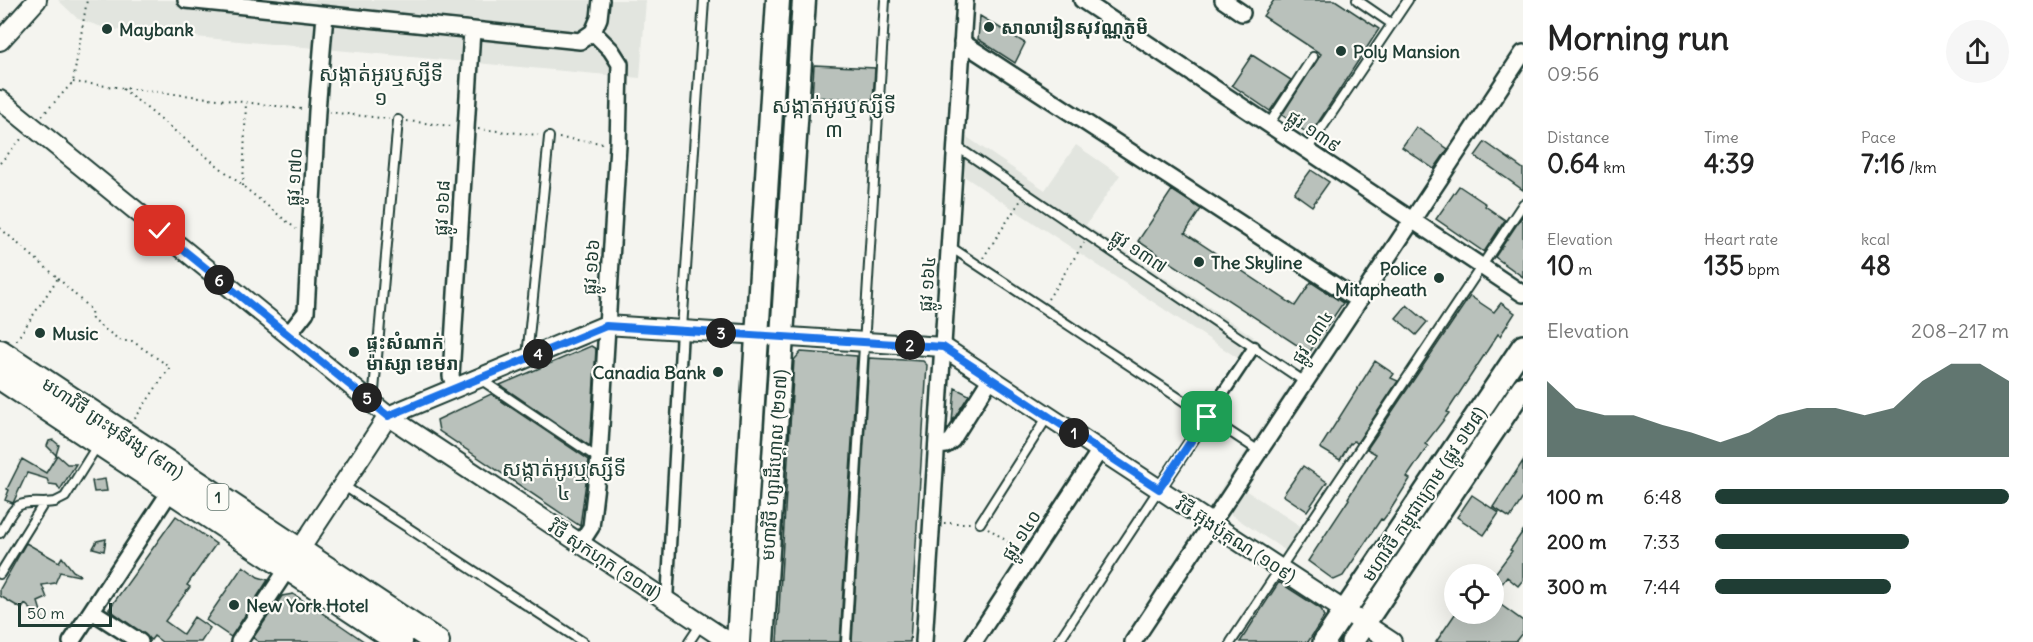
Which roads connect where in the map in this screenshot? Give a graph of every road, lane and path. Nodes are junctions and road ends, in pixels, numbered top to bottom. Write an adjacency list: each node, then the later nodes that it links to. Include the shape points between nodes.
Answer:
1 (37, 0): 19 (street)
2 (87, 0): 23 (path)
3 (186, 0): 15 (street)
4 (601, 0): 18 (street)
5 (704, 0): 52 (lane)
6 (778, 0): 54 (main road, មហាវិថី ហ្សាដឹហ្គោល (២១៧))
7 (804, 0): 55 (main road, មហាវិថី ហ្សាដឹហ្គោល (២១៧))
8 (885, 0): 56 (lane)
9 (965, 0): 20 (street, ផ្លូវ ១៦៤)
10 (1082, 0): 29 (street, ផ្លូវ ១៣៩)
11 (1223, 0): 14 (street)
12 (1357, 0): 16 (lane)
13 (1408, 0): 16 (lane)
14 (1242, 13)
15 (325, 15): 17 (street); 27 (street, ផ្លូវ ១៧០)
16 (1392, 24): 35 (lane)
17 (472, 30): 18 (street, via 580,41); 31 (street, ផ្លូវ ១៦៨)
18 (593, 32): 33 (street, ផ្លូវ ១៦៦, via 620,64)
19 (0, 41)
20 (963, 42): 34 (street, ផ្លូវ ១៦៤); 49 (street)
21 (1523, 53): 40 (street, ផ្លូវ ១៣៤)
22 (1313, 57): 29 (lane)
23 (73, 82): 24 (path); 30 (path)
24 (123, 89): 26 (path); 37 (path)
25 (0, 100): 30 (street, វិថី សុកហុក (១០៧))
26 (246, 102): 27 (path); 37 (path)
27 (317, 111): 28 (path); 43 (street, ផ្លូវ ១៧០)
28 (398, 120): 31 (path); 67 (lane)
29 (1269, 124): 35 (street, ផ្លូវ ១៣៩)
30 (32, 127): 36 (path); 53 (street, វិថី សុកហុក (១០៧))
31 (466, 127): 32 (path); 66 (street, ផ្លូវ ១៦៨, via 451,376)
32 (549, 137): 33 (path); 60 (lane)
33 (618, 145): 51 (street, ផ្លូវ ១៦៦)
34 (956, 147): 38 (lane, ផ្លូវ ១៣៧); 44 (street, ផ្លូវ ១៦៤)
35 (1307, 150): 40 (street, ផ្លូវ ១៣៩)
36 (0, 164)
37 (243, 186): 43 (path)
38 (1026, 193): 42 (lane, ផ្លូវ ១៣៧); 45 (path)
39 (1523, 204): 46 (lane)
40 (1412, 220): 46 (street, ផ្លូវ ១៣៩); 49 (street, ផ្លូវ ១៣៤)
41 (0, 228): 47 (path)
42 (1088, 235): 50 (path); 59 (lane, ផ្លូវ ១៣៧)
43 (310, 240): 53 (street, ផ្លូវ ១៧០, via 306,312)
44 (950, 246): 45 (lane); 58 (street, ផ្លូវ ១៦៤)
45 (979, 264): 50 (lane)
46 (1481, 266): 48 (street, ផ្លូវ ១៣៩); 86 (lane)
47 (58, 278): 61 (path); 71 (path, via 91,310 92,320 121,341 132,341 170,367)
48 (1523, 294)
49 (1359, 301): 64 (street, ផ្លូវ ១៣៤)
50 (1043, 307): 70 (lane)
51 (606, 326): 52 (street, វិថី អ៊ុងប៉ូគុណ (១០៩)); 60 (street, វិថី អ៊ុងប៉ូគុណ (១០៩)); 76 (street, ផ្លូវ ១៦៦)
52 (682, 330): 54 (street, វិថី អ៊ុងប៉ូគុណ (១០៩)); 88 (street)
53 (288, 335): 67 (street, វិថី សុកហុក (១០៧))
54 (757, 335): 55 (street, វិថី អ៊ុងប៉ូគុណ (១០៩)); 101 (main road, មហាវិថី ហ្សាដឹហ្គោល (២១៧))
55 (782, 337): 56 (street, វិថី អ៊ុងប៉ូគុណ (១០៩)); 102 (main road, មហាវិថី ហ្សាដឹហ្គោល (២១៧))
56 (864, 342): 58 (street, វិថី អ៊ុងប៉ូគុណ (១០៩)); 103 (lane)
57 (1523, 346): 90 (main road, មហាវិថី កម្ពុជាក្រោម (ផ្លូវ ១២៨))
58 (943, 347): 62 (street, វិថី អ៊ុងប៉ូគុណ (១០៩)); 73 (street, ផ្លូវ ១៦៤)
59 (1254, 347): 64 (lane, ផ្លូវ ១៣៧); 70 (street)
60 (527, 358): 63 (street, វិថី អ៊ុងប៉ូគុណ (១០៩))
61 (2, 369): 71 (highway, មហាវិថី ព្រះមុនីវង្ស (៩៣) / 1); 72 (highway, មហាវិថី ព្រះមុនីវង្ស (៩៣) / 1)
62 (991, 378): 69 (street, វិថី អ៊ុងប៉ូគុណ (១០៩)); 73 (street, via 952,440)
63 (478, 379): 66 (street, វិថី អ៊ុងប៉ូគុណ (១០៩)); 76 (lane)
64 (1305, 382): 75 (street, ផ្លូវ ១៣៤)
65 (1523, 387): 92 (main road, មហាវិថី កម្ពុជាក្រោម (ផ្លូវ ១២៨))
66 (455, 388): 68 (street, វិថី អ៊ុងប៉ូគុណ (១០៩))
67 (373, 403): 68 (street, វិថី សុកហុក (១០៧))
68 (388, 416): 77 (street); 84 (street, វិថី សុកហុក (១០៧))
69 (1048, 416): 74 (street, វិថី អ៊ុងប៉ូគុណ (១០៩)); 81 (lane)
70 (1207, 417): 75 (lane); 78 (street)
71 (125, 435): 85 (highway, មហាវិថី ព្រះមុនីវង្ស (៩៣) / 1)
72 (99, 443): 79 (highway, មហាវិថី ព្រះមុនីវង្ស (៩៣) / 1); 80 (lane, via 65,497)
73 (937, 446): 104 (street, ផ្លូវ ១៦៤)
74 (1100, 450): 78 (street, វិថី អ៊ុងប៉ូគុណ (១០៩)); 105 (street, ផ្លូវ ១៤០)
75 (1259, 451): 82 (street, ផ្លូវ ១៣៤)
76 (599, 459): 84 (street, ផ្លូវ ១៦៦, via 591,527)
77 (342, 485): 85 (street); 98 (lane)
78 (1159, 489): 82 (street, វិថី អ៊ុងប៉ូគុណ (១០៩)); 106 (lane)
79 (171, 490): 85 (highway, មហាវិថី ព្រះមុនីវង្ស (៩៣) / 1); 89 (street)
80 (44, 503): 83 (lane, via 19,504); 87 (lane)
81 (980, 523)
82 (1212, 524): 86 (street, វិថី អ៊ុងប៉ូគុណ (១០៩)); 107 (street, ផ្លូវ ១៣៤)
83 (0, 533)
84 (580, 544): 88 (street, វិថី សុកហុក (១០៧))
85 (293, 559): 95 (street); 96 (highway, មហាវិថី ព្រះមុនីវង្ស (៩៣) / 1); 97 (highway, មហាវិថី ព្រះមុនីវង្ស (៩៣) / 1)
86 (1281, 569): 90 (street, វិថី អ៊ុងប៉ូគុណ (១០៩)); 108 (lane)
87 (0, 574)
88 (667, 601): 91 (street, វិថី សុកហុក (១០៧))
89 (92, 610): 93 (street); 94 (street)
90 (1345, 611): 92 (street, វិថី អ៊ុងប៉ូគុណ (១០៩)); 109 (main road, មហាវិថី កម្ពុជាក្រោម (ផ្លូវ ១២៨))
91 (701, 624): 99 (lane); 100 (street, វិថី សុកហុក (១០៧))
92 (1364, 624): 110 (main road, មហាវិថី កម្ពុជាក្រោម (ផ្លូវ ១២៨)); 111 (street, វិថី អ៊ុងប៉ូគុណ (១០៩))
93 (71, 642)
94 (140, 642)
95 (239, 642)
96 (400, 642)
97 (437, 642)
98 (583, 642)
99 (689, 642)
100 (729, 642)
101 (738, 642)
102 (762, 642)
103 (846, 642)
104 (924, 642)
105 (974, 642)
106 (1058, 642)
107 (1133, 642)
108 (1231, 642)
109 (1324, 642)
110 (1352, 642)
111 (1392, 642)

